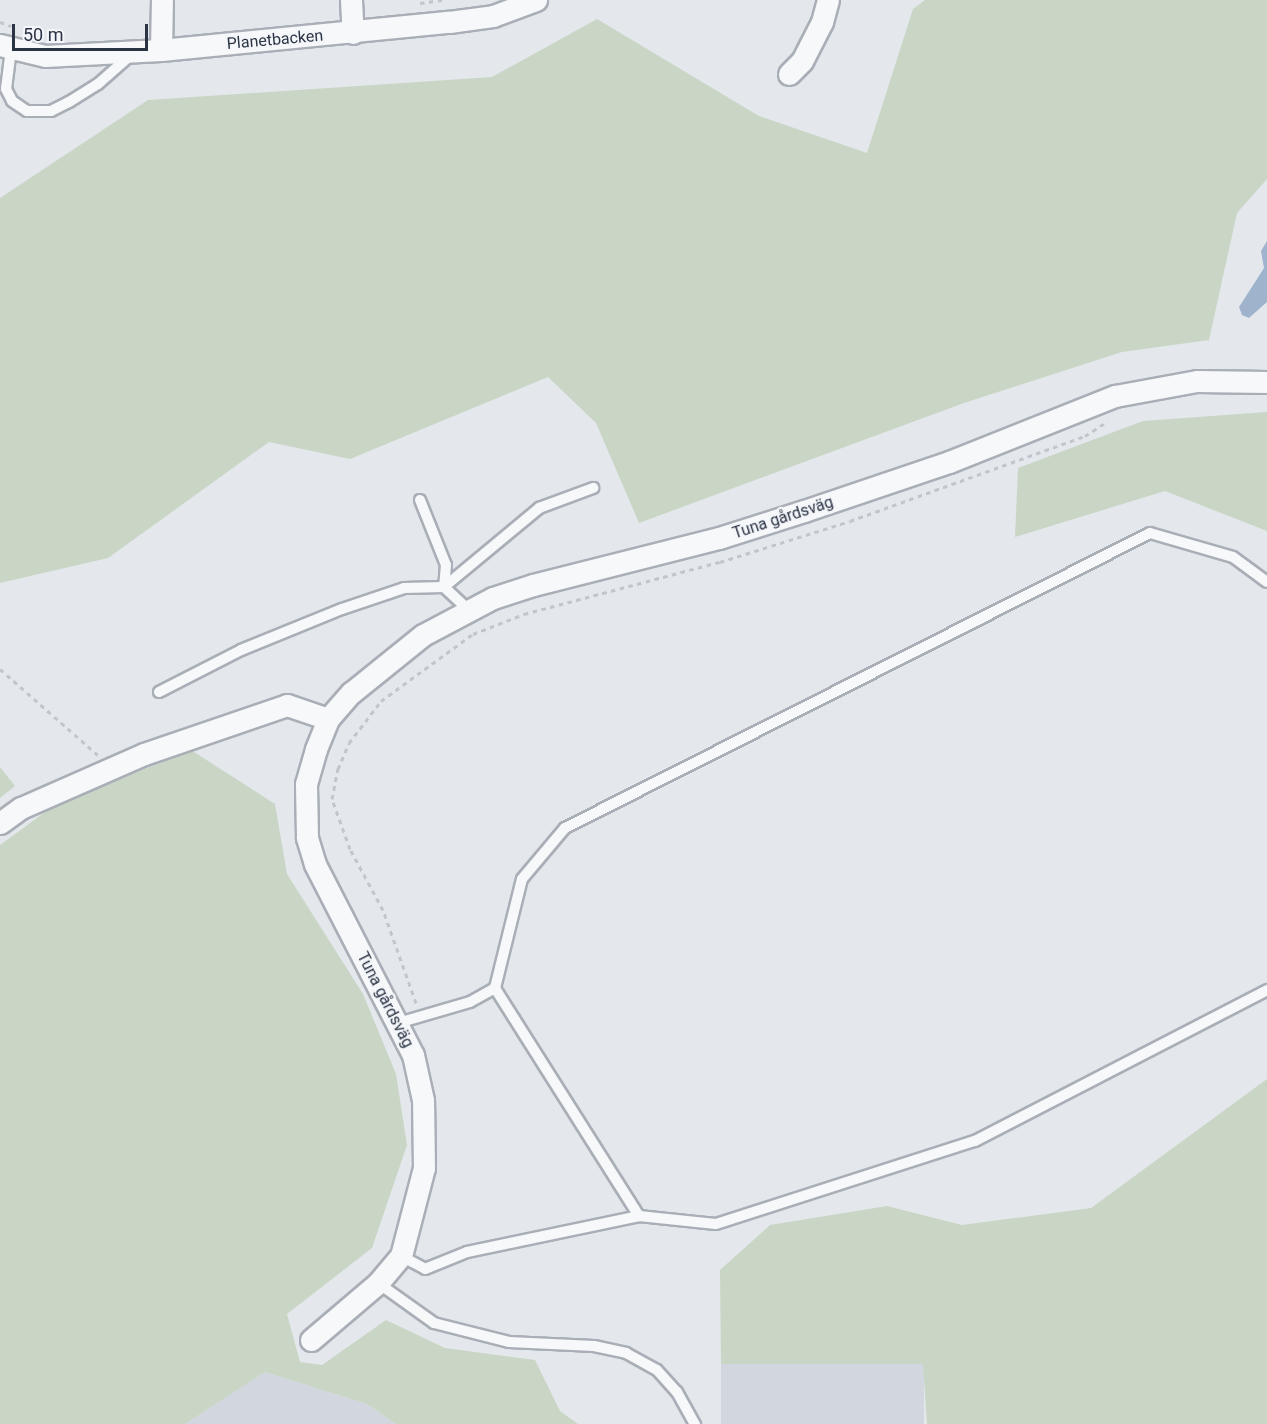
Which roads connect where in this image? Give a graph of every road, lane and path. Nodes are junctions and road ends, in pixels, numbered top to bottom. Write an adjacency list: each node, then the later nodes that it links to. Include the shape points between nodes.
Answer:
1 (162, 0): 11 (street)
2 (351, 0): 9 (street)
3 (442, 0): 6 (path)
4 (536, 0): 9 (street, Planetbacken, via 493,16)
5 (828, 0): 13 (street, via 807,52)
6 (408, 5)
7 (0, 22): 8 (path)
8 (19, 28)
9 (353, 33): 11 (street, Planetbacken)
10 (5, 47): 12 (street, Planetbacken, via 45,56); 12 (lane, via 6,89 12,101 27,111 51,111 69,102 98,84)
11 (161, 50): 12 (street, Planetbacken)
12 (134, 51)
13 (789, 74)
14 (1267, 382): 20 (street, Tuna gårdsväg, via 1197,381 1115,396 949,462 804,511 719,538 533,585)
15 (1114, 417): 28 (path, via 1084,436 850,521 720,562 524,614 473,634 381,701 349,743 332,799 350,849 383,909 413,999)
16 (593, 488): 19 (lane, via 539,508)
17 (420, 500): 19 (lane, via 446,566)
18 (1267, 582): 26 (lane, via 1233,557 1150,533 566,828 522,879)
19 (444, 586): 20 (lane); 22 (lane, via 404,588 342,609 241,650)
20 (469, 610): 23 (street, Tuna gårdsväg, via 398,652)
21 (0, 669): 24 (path, via 90,746)
22 (159, 692)
23 (328, 719): 24 (street, via 287,705 144,754); 29 (street, Tuna gårdsväg, via 306,784 308,837 315,864)
24 (107, 771): 25 (street, via 21,808)
25 (0, 824)
26 (495, 988): 28 (lane, via 470,1002); 30 (lane)
27 (1267, 990): 30 (lane, via 975,1141 716,1224)
28 (425, 1017): 29 (lane)
29 (398, 1023): 31 (street, Tuna gårdsväg, via 419,1079 425,1133 424,1168)
30 (639, 1216): 31 (lane, via 467,1252 425,1269)
31 (401, 1256): 32 (street, Tuna gårdsväg)
32 (378, 1283): 33 (street, Tuna gårdsväg); 34 (lane, via 434,1323 509,1342 594,1346 626,1353 657,1371 677,1392)
33 (311, 1340)
34 (696, 1424)

